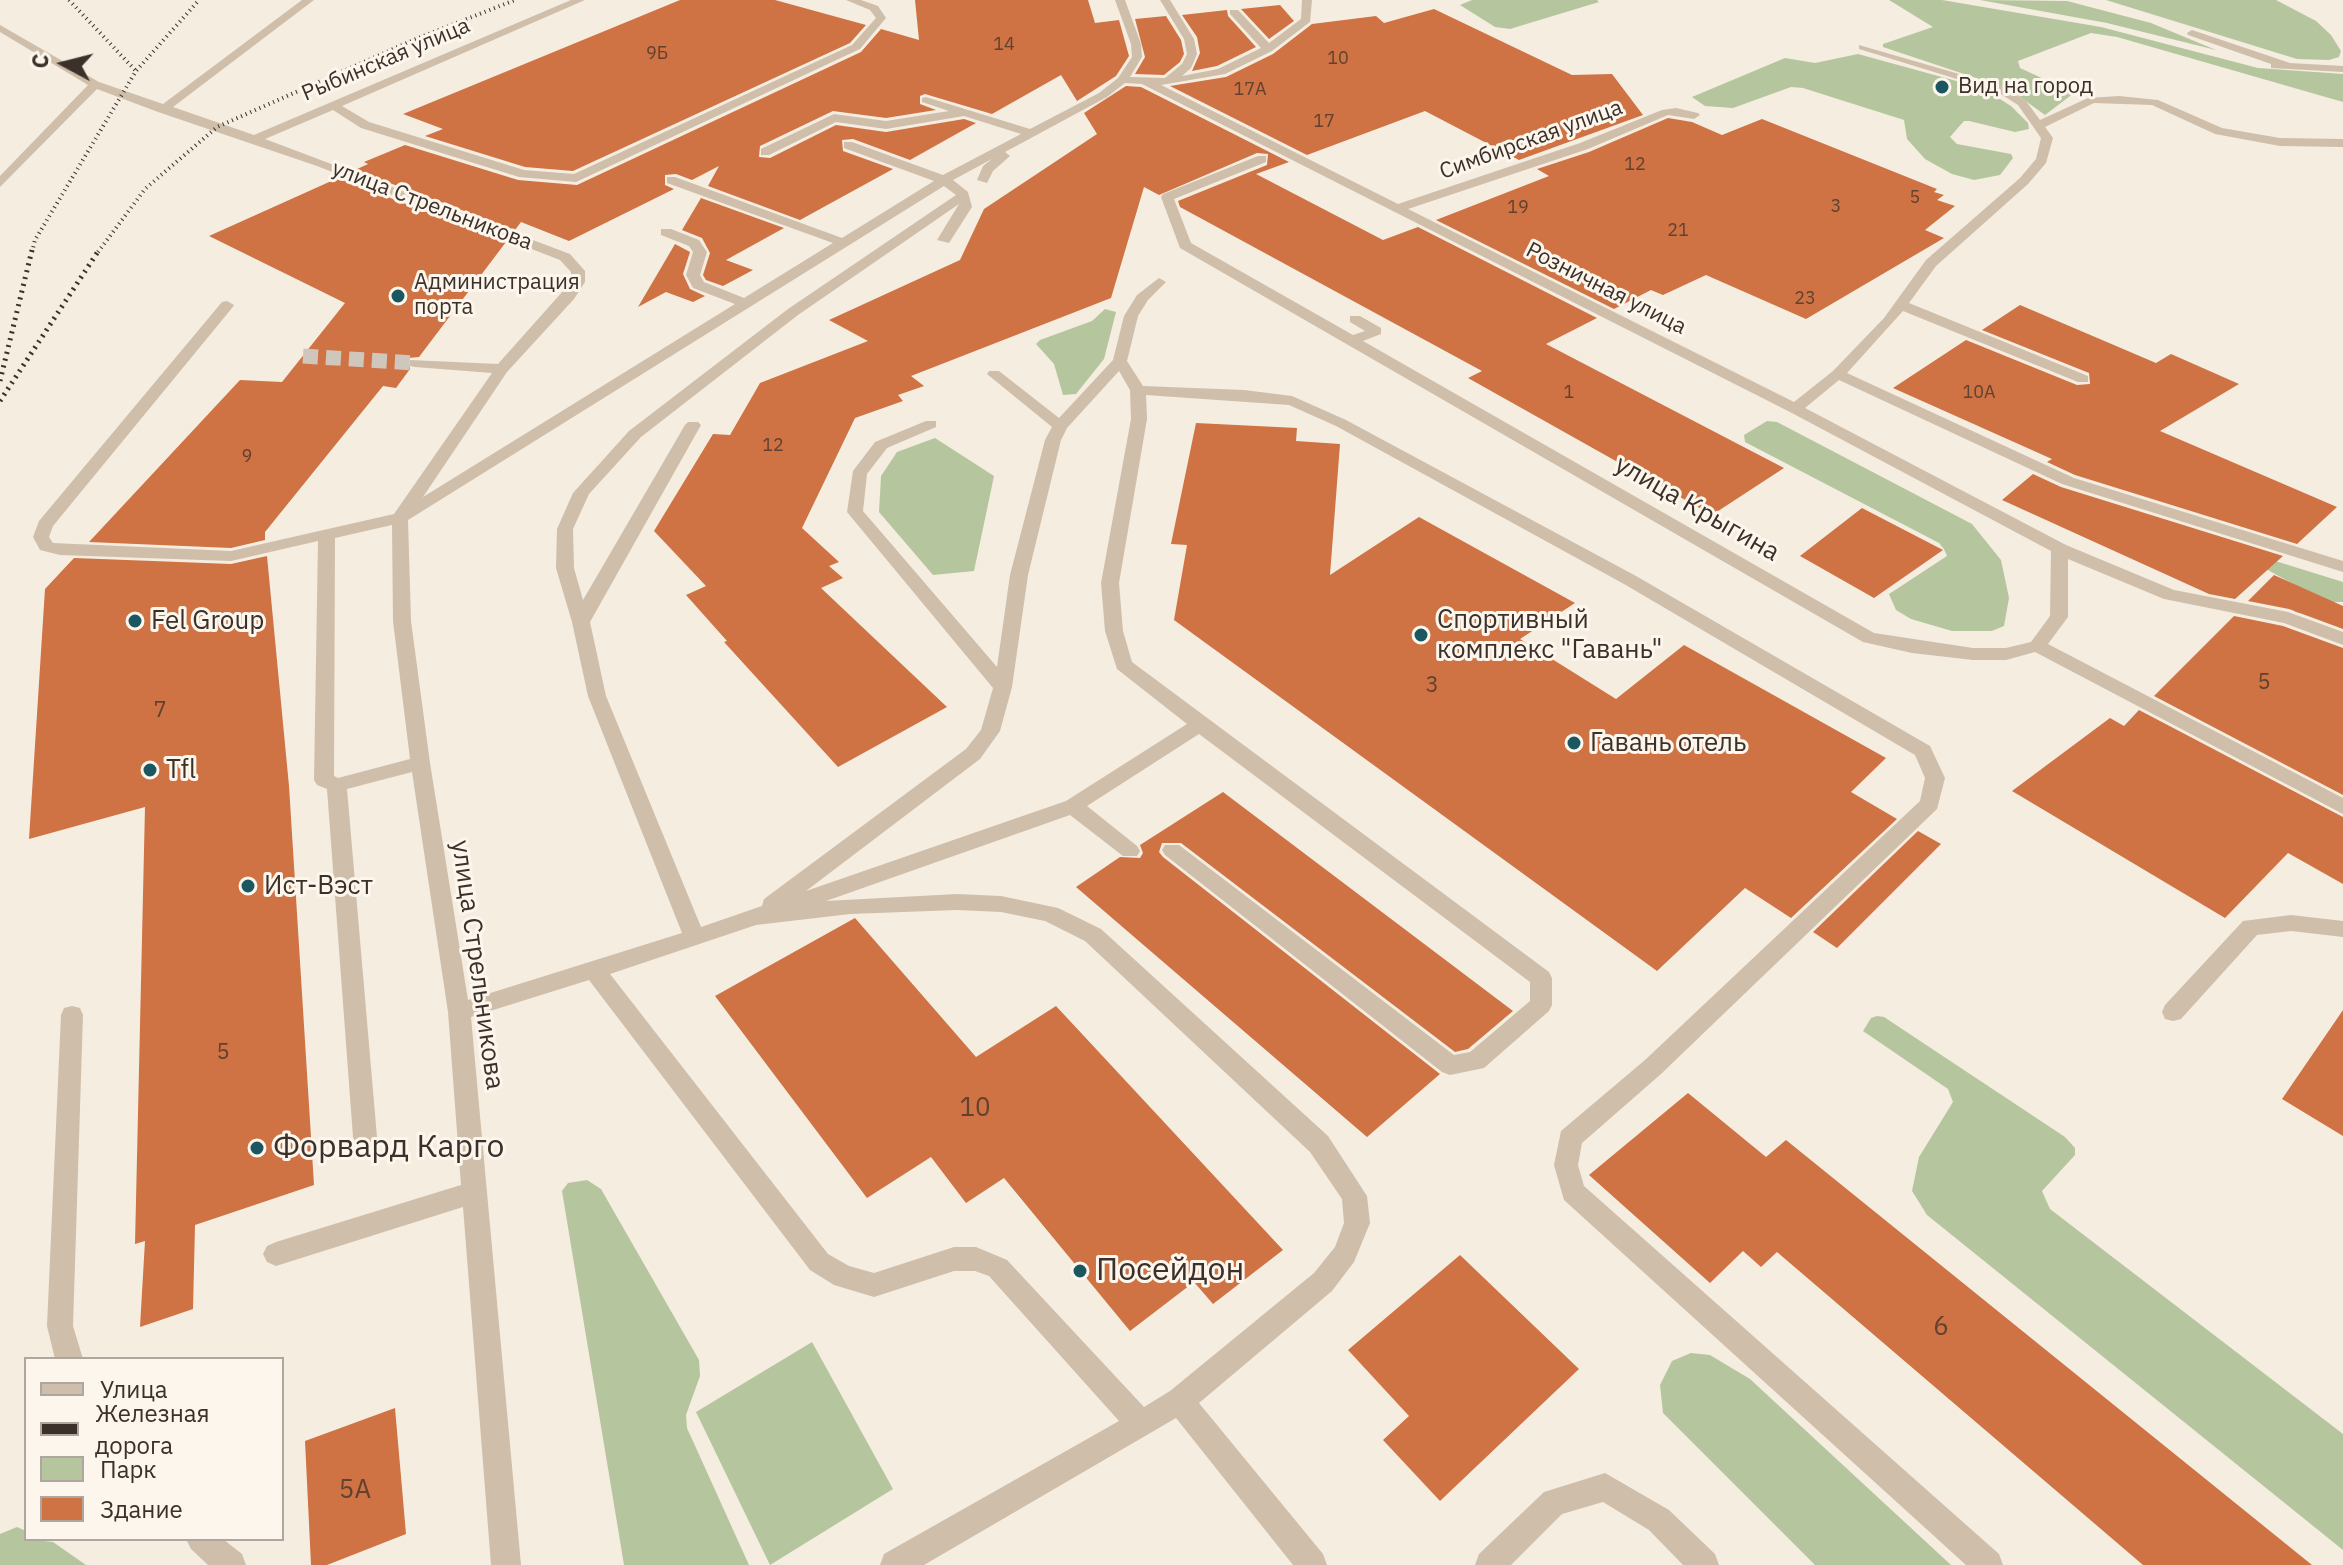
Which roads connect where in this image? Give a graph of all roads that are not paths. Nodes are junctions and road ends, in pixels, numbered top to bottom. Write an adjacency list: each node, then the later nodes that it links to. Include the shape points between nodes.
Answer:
1 (309, 0): 21 (street)
2 (580, 0): 20 (street, Рыбинская улица)
3 (851, 0): 20 (street, via 874,8 881,18 856,47 576,178 523,174 365,125)
4 (1120, 0): 15 (street, via 1137,57)
5 (1165, 0): 17 (street, via 1189,39 1192,54 1187,66)
6 (1307, 0): 11 (street, via 1306,20)
7 (1234, 12): 11 (street)
8 (0, 28): 18 (street, улица Стрельникова)
9 (2192, 33): 13 (street)
10 (1863, 47): 24 (street, via 2000,89 2022,103)
11 (1268, 49): 17 (street, via 1221,72)
12 (2260, 65): 13 (street)
13 (2286, 65): 14 (street)
14 (2343, 69)
15 (1122, 80): 16 (street); 25 (street)
16 (1146, 82): 17 (street); 37 (street, Розничная улица)
17 (1168, 82)
18 (95, 84): 21 (street, улица Стрельникова); 35 (street)
19 (926, 100): 22 (street)
20 (333, 105): 26 (street, Рыбинская улица)
21 (162, 110): 26 (street, улица Стрельникова)
22 (965, 112): 25 (street); 30 (street, via 886,125 834,118)
23 (1694, 115): 37 (street, Симбирская улица, via 1666,112 1584,146)
24 (2038, 126): 27 (street, via 2092,100 2119,99 2154,102 2219,131 2280,142); 43 (street, via 2047,138 2042,160 1931,263)
25 (1030, 133): 29 (street)
26 (253, 140): 51 (street, улица Стрельникова, via 565,257 578,271 578,282)
27 (2343, 143)
28 (848, 145): 33 (street)
29 (1004, 147): 33 (street); 34 (street, via 1005,156 987,169)
30 (765, 152)
31 (1262, 159): 47 (street, улица Крыгина, via 1167,197 1185,245)
32 (671, 180): 40 (street)
33 (944, 180): 36 (street); 40 (street)
34 (983, 180)
35 (0, 183)
36 (964, 195): 39 (street, via 966,207); 64 (street, via 793,312 612,456 581,493 565,529 565,568)
37 (1399, 208): 56 (street, Розничная улица)
38 (666, 232): 42 (street, via 694,243 700,252 693,275 698,285)
39 (944, 240)
40 (844, 243): 42 (street)
41 (1159, 282): 49 (street, via 1131,316)
42 (745, 303): 60 (street)
43 (1899, 304): 53 (street); 54 (street)
44 (227, 305): 61 (street, via 45,525 41,537 46,546 60,550 231,556)
45 (1355, 319): 46 (street)
46 (1376, 331): 47 (street); 48 (street)
47 (1352, 341): 66 (street, улица Крыгина, via 1869,638 1973,654 2006,654)
48 (1393, 341)
49 (1120, 361): 55 (street); 59 (street)
50 (415, 363): 51 (street)
51 (502, 369): 60 (street, улица Стрельникова)
52 (994, 374): 59 (street)
53 (1838, 374): 56 (street); 63 (street, via 2068,481)
54 (2083, 379)
55 (1138, 390): 68 (street, via 1135,455 1110,583 1114,631 1124,665); 95 (street, via 1292,401 1341,423 1630,580 1923,751 1935,778 1930,804 1653,1067 1570,1138 1566,1165 1573,1192)
56 (1795, 409): 62 (street, Розничная улица)
57 (931, 424): 67 (street, via 881,445 859,474 855,512)
58 (693, 425): 64 (street)
59 (1060, 426): 67 (street, via 1019,575)
60 (400, 518): 61 (street); 69 (street, улица Стрельникова, via 402,621)
61 (327, 535): 70 (street, via 324,780)
62 (2060, 549): 65 (street, Розничная улица, via 2170,595 2288,618); 66 (street, via 2059,617)
63 (2343, 567)
64 (581, 622): 77 (street, via 597,696)
65 (2343, 639)
66 (2037, 646): 72 (street)
67 (1003, 687): 75 (street, via 990,731 973,754)
68 (1200, 725): 71 (street); 73 (street, via 1541,978 1541,1005 1476,1061 1450,1065)
69 (420, 763): 70 (street); 79 (street, улица Стрельникова)
70 (337, 785): 82 (street)
71 (1073, 806): 74 (street); 75 (street)
72 (2343, 807)
73 (1172, 850)
74 (1130, 851)
75 (756, 917): 77 (street); 86 (street, via 957,902 1050,914 1093,935 1319,1144 1354,1196 1357,1223 1345,1254 1323,1282)
76 (2343, 929): 80 (street, via 2291,923 2251,927)
77 (695, 938): 78 (street)
78 (595, 971): 79 (street); 87 (street, via 819,1262 874,1285 954,1259 976,1259 998,1268)
79 (459, 1012): 83 (street, улица Стрельникова)
80 (2173, 1012)
81 (72, 1015): 85 (street, via 60,1326)
82 (365, 1137)
83 (475, 1192): 84 (street); 90 (street, улица Стрельникова)
84 (276, 1254)
85 (68, 1357)
86 (1180, 1401): 87 (street); 92 (street)
87 (1141, 1424): 91 (street)
88 (203, 1541): 89 (street)
89 (231, 1565)
90 (506, 1565)
91 (895, 1565)
92 (1312, 1565)
93 (1490, 1565): 94 (street, via 1554,1502 1605,1487 1659,1520)
94 (1704, 1565)
95 (1988, 1565)

